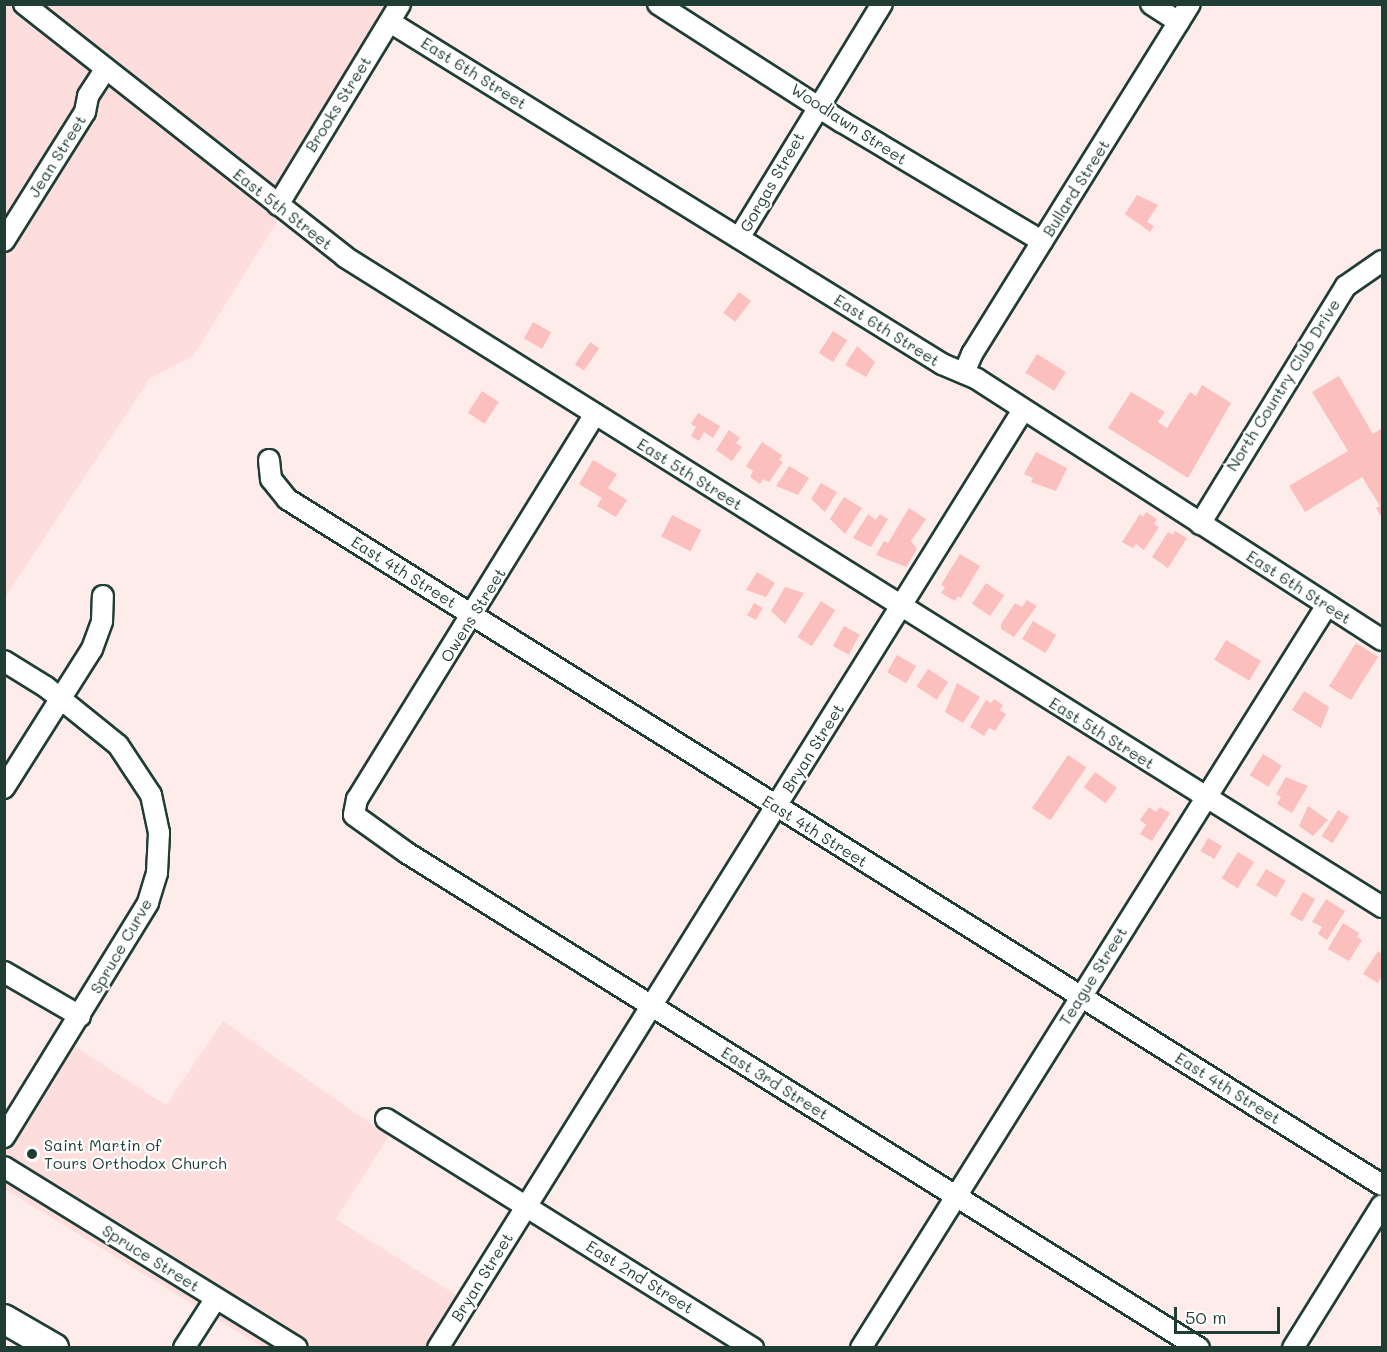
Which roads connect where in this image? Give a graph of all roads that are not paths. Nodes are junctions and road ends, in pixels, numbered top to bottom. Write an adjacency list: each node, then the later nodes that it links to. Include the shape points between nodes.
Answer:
1 (24, 4): 9 (street, East 5th Street)
2 (400, 4): 7 (street, Brooks Street)
3 (658, 4): 10 (street, Woodlawn Street)
4 (882, 4): 10 (street, Gorgas Street)
5 (1151, 4): 8 (street)
6 (1190, 4): 8 (street, Bullard Street)
7 (390, 22): 11 (street, Brooks Street); 12 (street, East 6th Street)
8 (1179, 22): 13 (street, Bullard Street)
9 (105, 70): 11 (street, East 5th Street); 14 (street, Jean Street, via 88,96 85,112)
10 (819, 106): 12 (street, Gorgas Street); 13 (street, Woodlawn Street)
11 (278, 205): 18 (street, East 5th Street, via 345,257)
12 (739, 238): 16 (street, East 6th Street)
13 (1042, 241): 16 (street, Bullard Street)
14 (4, 242)
15 (1383, 261): 20 (street, North Country Club Drive, via 1350,282 1328,312)
16 (964, 374): 17 (street, East 6th Street)
17 (1023, 410): 20 (street, East 6th Street); 23 (street, Bryan Street)
18 (595, 414): 23 (street, East 5th Street); 24 (street, Owens Street)
19 (269, 460): 24 (street, East 4th Street, via 271,478 287,499)
20 (1200, 524): 22 (street, East 6th Street)
21 (103, 596): 27 (street, via 102,621 92,649)
22 (1327, 605): 25 (street, East 6th Street); 29 (street, Teague Street)
23 (901, 606): 29 (street, East 5th Street); 30 (street, Bryan Street)
24 (472, 615): 30 (street, East 4th Street); 31 (street, Owens Street, via 357,799)
25 (1383, 640)
26 (4, 661): 27 (street)
27 (59, 698): 28 (street); 36 (street, Spruce Curve, via 107,733 129,758 151,795 159,833 157,873 148,903)
28 (4, 788)
29 (1204, 797): 32 (street, East 5th Street); 34 (street, Teague Street)
30 (776, 806): 34 (street, East 4th Street); 35 (street, Bryan Street)
31 (354, 815): 35 (street, East 3rd Street, via 407,853)
32 (1383, 907)
33 (4, 972): 36 (street)
34 (1080, 996): 40 (street, East 4th Street); 41 (street, Teague Street)
35 (652, 1006): 41 (street, East 3rd Street); 43 (street, Bryan Street)
36 (80, 1016): 38 (street, Spruce Curve)
37 (386, 1119): 43 (street)
38 (4, 1137)
39 (4, 1167): 44 (street, Spruce Street)
40 (1383, 1185)
41 (956, 1195): 51 (street, Teague Street); 52 (street, East 3rd Street)
42 (1383, 1205): 53 (street)
43 (526, 1206): 49 (street, Bryan Street); 50 (street, East 2nd Street)
44 (216, 1299): 47 (street); 48 (street, Spruce Street)
45 (4, 1319): 46 (highway)
46 (54, 1347)
47 (184, 1347)
48 (297, 1347)
49 (438, 1347)
50 (753, 1347)
51 (861, 1347)
52 (1199, 1347)
53 (1293, 1347)

